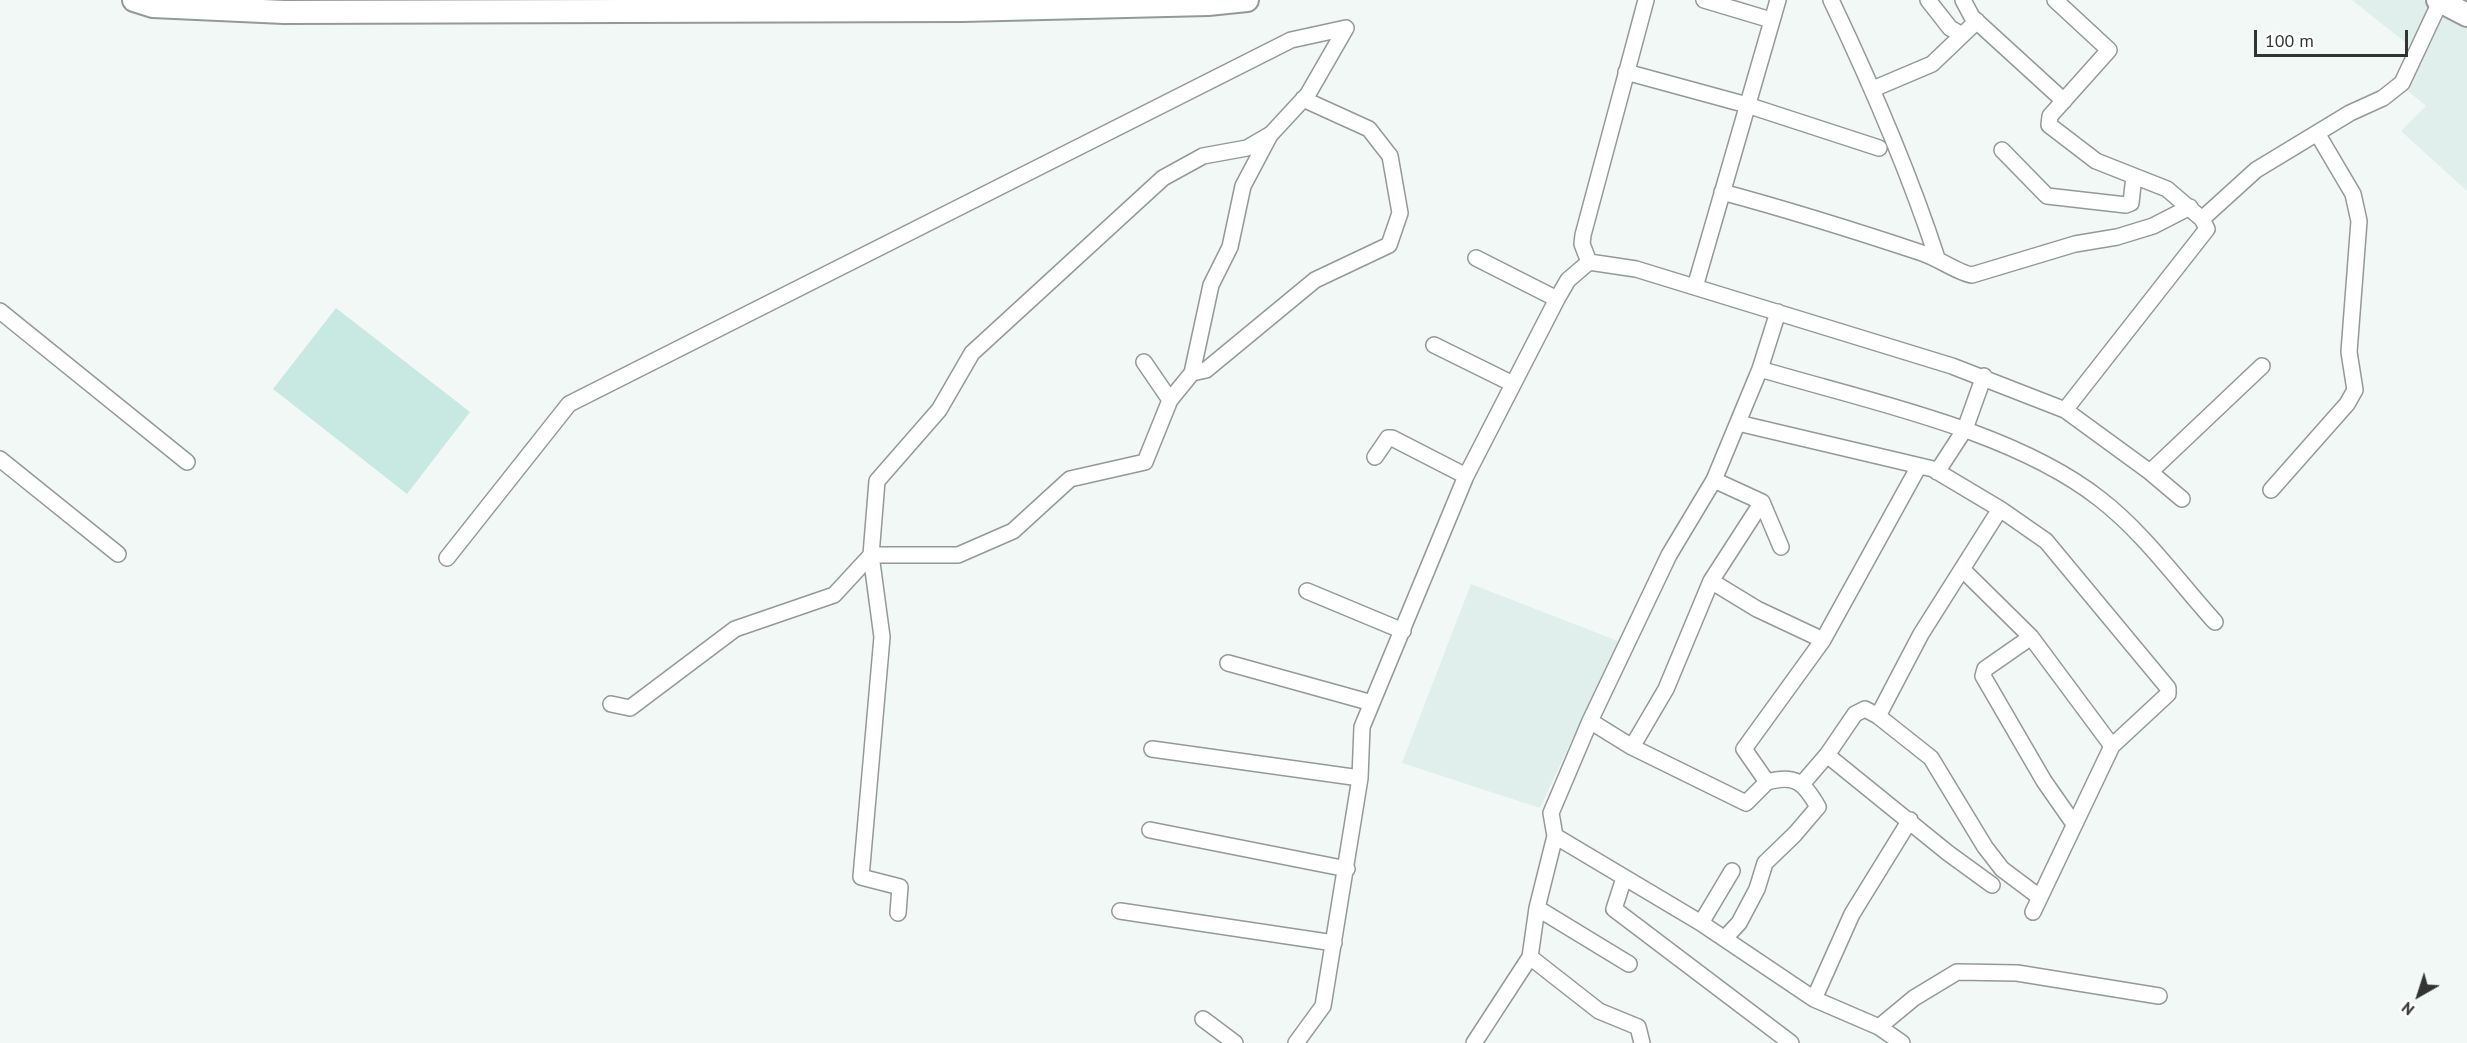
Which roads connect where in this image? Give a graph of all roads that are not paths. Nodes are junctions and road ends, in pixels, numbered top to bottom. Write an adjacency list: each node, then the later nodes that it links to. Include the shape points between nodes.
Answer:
1 (134, 0): 11 (highway, via 174,8 284,12)
2 (1247, 0): 11 (highway, via 985,9)
3 (1646, 0): 16 (street)
4 (1704, 0): 13 (street)
5 (1778, 0): 13 (street)
6 (1831, 0): 17 (street)
7 (1928, 0): 15 (street, via 1953,31)
8 (1963, 0): 14 (street)
9 (2055, 0): 19 (street, via 2109,50)
10 (2439, 1): 12 (highway); 21 (street, via 2402,83 2383,98)
11 (600, 5)
12 (2467, 15)
13 (1771, 20): 20 (street)
14 (1977, 21): 15 (street); 19 (street)
15 (1962, 35): 17 (street, via 1932,64)
16 (1626, 72): 20 (street); 31 (street, via 1583,235)
17 (1873, 89): 30 (street)
18 (1303, 99): 22 (street); 40 (street, via 1369,129 1390,156 1400,213 1389,245 1315,280 1206,370); 62 (street, via 1346,28 1291,40 569,404)
19 (2064, 102): 25 (street, via 2050,116 2049,125 2096,161)
20 (1748, 105): 23 (street); 26 (street)
21 (2318, 133): 28 (street, via 2256,170); 55 (street, via 2353,194 2359,221 2349,352 2355,390)
22 (1271, 134): 40 (street, via 1243,186 1230,248 1211,285); 61 (street, via 1246,148 1203,156 1162,178 972,353 939,410 877,481)
23 (1879, 148)
24 (2002, 150): 25 (street, via 2052,198 2126,205 2131,202)
25 (2134, 176): 27 (street, via 2168,189)
26 (1722, 192): 30 (street); 32 (street)
27 (2190, 207): 28 (street); 30 (street, via 2153,226 2075,244 1972,275)
28 (2202, 219): 44 (street, via 2206,229)
29 (1476, 258): 33 (street)
30 (1937, 258)
31 (1589, 262): 32 (street, via 1636,269); 33 (street, via 1568,280)
32 (1695, 287): 35 (street)
33 (1557, 299): 42 (street)
34 (0, 311): 49 (street)
35 (1778, 312): 39 (street); 41 (street)
36 (1434, 345): 42 (street)
37 (1143, 362): 43 (street)
38 (2262, 366): 52 (street)
39 (1760, 369): 45 (street); 46 (street)
40 (1192, 373): 43 (street)
41 (1984, 376): 44 (street); 46 (street)
42 (1513, 384): 53 (street)
43 (1170, 400): 61 (street, via 1145,462 1070,480 1013,531 958,555)
44 (2065, 410): 52 (street)
45 (1738, 423): 50 (street); 54 (street)
46 (1965, 429): 51 (street); 66 (street, via 2056,470 2099,498 2128,524)
47 (1374, 457): 53 (street, via 1392,438)
48 (0, 459): 60 (street)
49 (187, 462)
50 (1919, 466): 51 (street); 69 (street)
51 (1937, 472): 58 (street)
52 (2150, 472): 56 (street)
53 (1466, 476): 67 (street)
54 (1714, 480): 57 (street); 74 (street, via 1669,555)
55 (2271, 490)
56 (2182, 499)
57 (1762, 502): 59 (street); 64 (street)
58 (2000, 509): 63 (street); 75 (street, via 2046,542 2170,690)
59 (1781, 547)
60 (118, 554)
61 (872, 555): 72 (street, via 834,595 735,630 630,708); 94 (street, via 882,636 861,877 900,887)
62 (447, 558)
63 (1962, 569): 68 (street); 73 (street, via 1921,634)
64 (1712, 581): 69 (street, via 1757,609); 76 (street, via 1666,689)
65 (1306, 591): 67 (street)
66 (2215, 622)
67 (1402, 631): 71 (street)
68 (2031, 637): 75 (street); 83 (street, via 1985,669 1983,676 2044,781)
69 (1823, 640): 80 (street, via 1744,749)
70 (1228, 663): 71 (street)
71 (1372, 703): 79 (street, via 1362,728)
72 (611, 704)
73 (1878, 716): 78 (street, via 1860,709); 90 (street, via 1931,758 2002,869)
74 (1590, 721): 76 (street); 85 (street, via 1551,813)
75 (2112, 746): 83 (street)
76 (1632, 747): 80 (street, via 1746,803)
77 (1152, 749): 79 (street)
78 (1827, 755): 81 (street); 82 (street)
79 (1360, 778): 86 (street)
80 (1767, 782): 81 (street, via 1792,778)
81 (1802, 784): 96 (street, via 1818,807 1765,863 1739,923)
82 (1910, 820): 89 (street); 101 (street, via 1852,914)
83 (2074, 824): 90 (street)
84 (1149, 830): 86 (street)
85 (1555, 836): 88 (street); 91 (street)
86 (1347, 869): 97 (street)
87 (1732, 871): 95 (street)
88 (1624, 878): 95 (street); 108 (street, via 1614,909)
89 (1992, 885)
90 (2038, 896): 93 (street)
91 (1537, 908): 98 (street); 99 (street)
92 (1120, 911): 97 (street)
93 (2033, 912)
94 (898, 913)
95 (1701, 923): 96 (street)
96 (1725, 938): 101 (street)
97 (1334, 943): 105 (street, via 1323,1006)
98 (1530, 957): 106 (street); 107 (street, via 1599,1011 1638,1027)
99 (1629, 964)
100 (2159, 996): 103 (street, via 2017,973 1957,972 1914,998)
101 (1814, 999): 103 (street)
102 (1203, 1019): 104 (street)
103 (1880, 1027): 109 (street)
104 (1235, 1043)
105 (1296, 1043)
106 (1474, 1043)
107 (1642, 1043)
108 (1791, 1043)
109 (1902, 1043)

